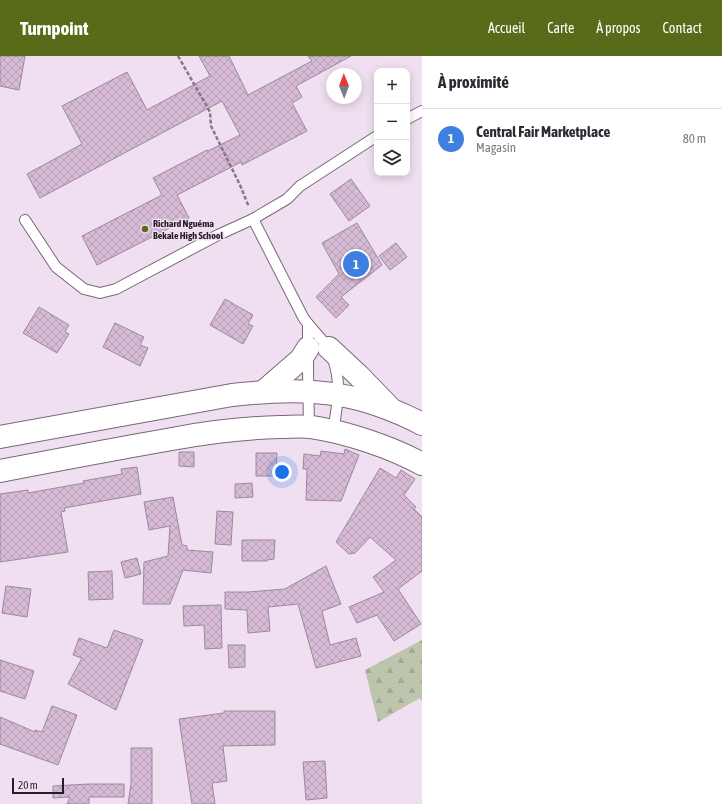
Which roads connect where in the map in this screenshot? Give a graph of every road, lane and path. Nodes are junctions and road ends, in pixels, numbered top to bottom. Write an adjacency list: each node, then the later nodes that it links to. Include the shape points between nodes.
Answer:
1 (178, 56): 5 (path, via 210,112 211,126 240,185)
2 (422, 111): 3 (lane)
3 (410, 117)
4 (374, 138): 5 (lane, via 300,186 287,199)
5 (253, 219): 6 (lane, via 116,290 100,293 84,289 56,267); 7 (lane)
6 (25, 220)
7 (308, 325): 8 (lane); 8 (lane)
8 (319, 348): 9 (main road); 10 (lane); 11 (lane, via 339,379); 12 (main road, via 359,376)
9 (263, 392): 10 (main road); 16 (main road, via 232,395)
10 (308, 392): 11 (main road); 14 (lane)
11 (339, 394): 12 (main road); 15 (lane)
12 (392, 410): 13 (main road)
13 (422, 424)
14 (309, 427): 15 (main road); 18 (main road, via 211,432)
15 (333, 432): 17 (main road, via 392,450)
16 (0, 437)
17 (422, 464)
18 (0, 471)

